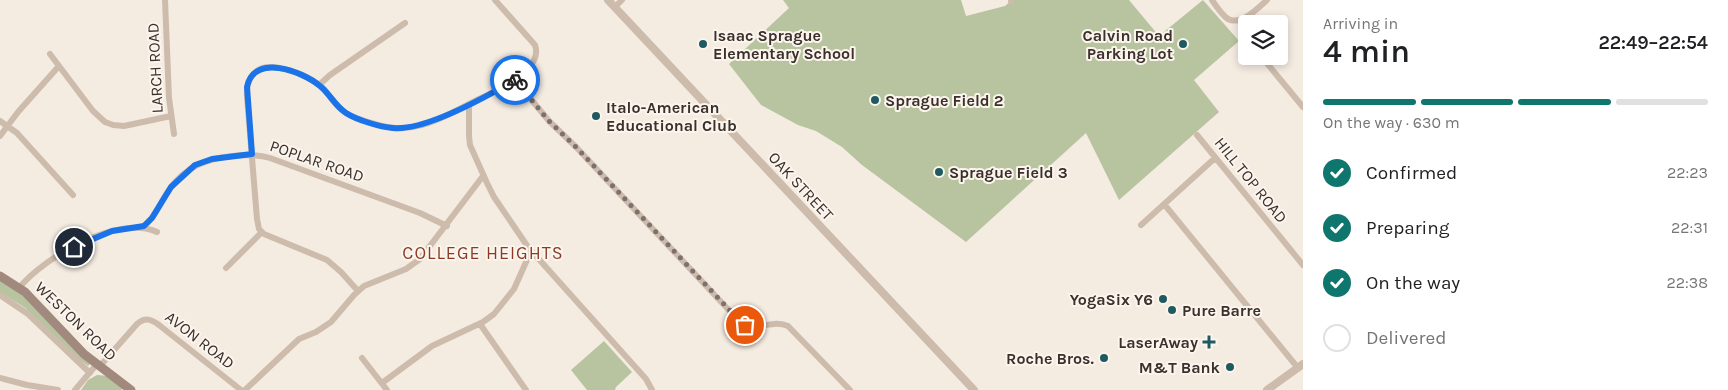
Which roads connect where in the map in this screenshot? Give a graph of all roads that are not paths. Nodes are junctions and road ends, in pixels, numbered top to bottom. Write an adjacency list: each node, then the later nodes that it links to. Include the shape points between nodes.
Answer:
1 (165, 0): 16 (street, LARCH ROAD)
2 (496, 0): 12 (street, via 536,49 533,63)
3 (608, 0): 7 (street, OAK STREET)
4 (622, 0): 7 (street)
5 (1212, 0): 6 (street, via 1231,20 1250,14)
6 (1267, 0)
7 (615, 7): 55 (street, OAK STREET)
8 (405, 24): 13 (street)
9 (50, 54): 11 (street)
10 (1269, 65): 15 (street)
11 (59, 66): 16 (street, via 95,113 108,123 131,125); 18 (street)
12 (515, 80): 14 (street); 54 (street, via 549,121 740,322 751,327 774,323 788,326)
13 (319, 85): 14 (street, via 347,114 388,128 424,124); 22 (street, via 278,68 262,68 252,75 247,90)
14 (469, 104): 24 (street, via 469,142)
15 (1303, 107)
16 (171, 116): 19 (street, LARCH ROAD)
17 (0, 121): 18 (street)
18 (7, 126): 21 (street); 25 (street)
19 (174, 134)
20 (1198, 135): 23 (street, HILL TOP ROAD)
21 (0, 136)
22 (252, 154): 28 (street, POPLAR ROAD, via 386,200); 29 (street, POPLAR ROAD, via 212,159 192,167 171,187); 31 (street, via 258,227)
23 (1215, 158): 26 (street); 33 (street, HILL TOP ROAD)
24 (483, 176): 28 (street); 32 (street)
25 (72, 195)
26 (1164, 204): 27 (street); 42 (street)
27 (1141, 225)
28 (447, 226): 37 (street, via 415,264)
29 (142, 227): 30 (street); 36 (street, via 112,231 69,249 40,268)
30 (157, 232)
31 (262, 232): 34 (street); 37 (street, via 327,260)
32 (531, 250): 39 (street, via 511,294); 53 (street, via 646,379)
33 (1303, 265)
34 (226, 268)
35 (0, 276): 36 (main road, WESTON ROAD)
36 (19, 288): 41 (main road, WESTON ROAD)
37 (358, 291): 50 (street, via 331,322 299,339)
38 (0, 295): 43 (street, WESTON ROAD, via 24,311)
39 (480, 324): 45 (street, via 432,346); 52 (street)
40 (362, 358): 45 (street)
41 (98, 365): 43 (street); 48 (main road, WESTON ROAD); 49 (street, AVON ROAD, via 137,324 149,320)
42 (1300, 366): 56 (street)
43 (90, 373): 47 (street)
44 (0, 378): 46 (street)
45 (382, 383): 51 (street)
46 (58, 390)
47 (76, 390)
48 (131, 390)
49 (241, 390)
50 (245, 390)
51 (387, 390)
52 (526, 390)
53 (652, 390)
54 (850, 390)
55 (974, 390)
56 (1267, 390)

